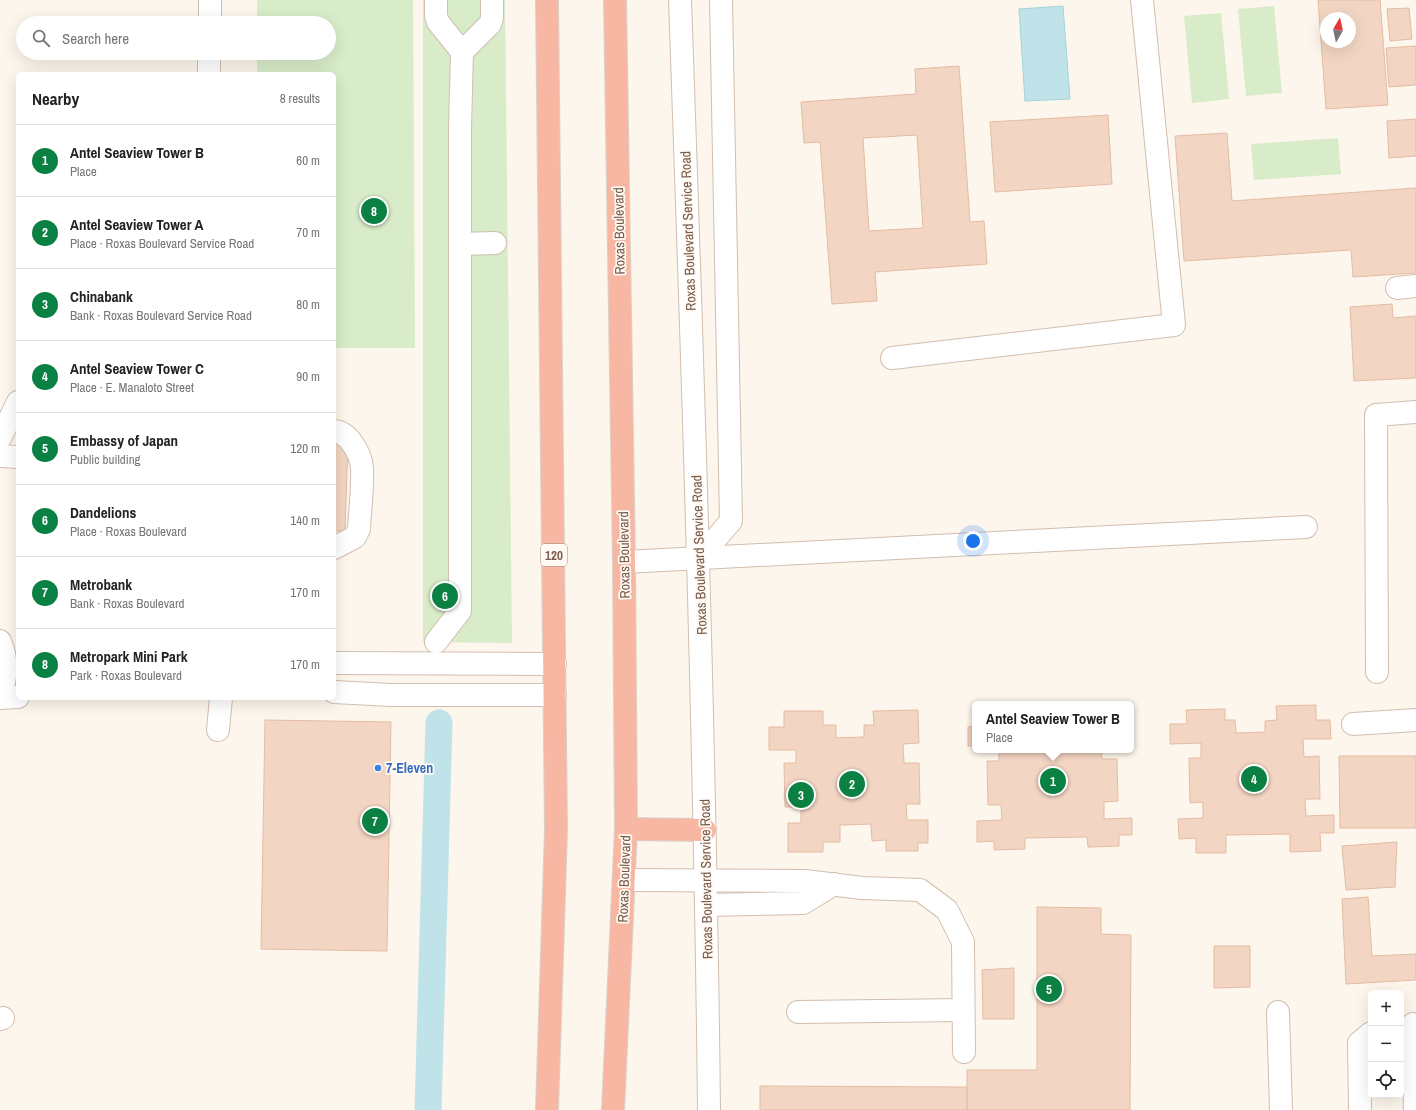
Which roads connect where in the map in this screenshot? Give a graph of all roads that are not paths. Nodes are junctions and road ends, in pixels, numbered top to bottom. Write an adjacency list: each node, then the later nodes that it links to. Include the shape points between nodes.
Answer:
1 (210, 0): 9 (street)
2 (436, 0): 10 (street, via 438,22)
3 (492, 0): 10 (street, via 490,24)
4 (547, 0): 30 (highway, 120)
5 (615, 0): 25 (highway, Roxas Boulevard)
6 (680, 0): 24 (street, Roxas Boulevard Service Road)
7 (721, 0): 24 (street, via 732,521)
8 (1142, 0): 15 (street, via 1174,325)
9 (210, 16)
10 (462, 52): 14 (street)
11 (209, 60): 12 (street)
12 (209, 72)
13 (495, 243): 14 (street)
14 (460, 244): 26 (street, via 460,611)
15 (892, 358)
16 (16, 406): 19 (street)
17 (1416, 412): 31 (street, via 1376,415)
18 (336, 432): 23 (street, via 352,441 362,466 359,530 355,538)
19 (0, 438)
20 (0, 456): 21 (street)
21 (16, 457)
22 (1306, 527): 24 (street)
23 (336, 547)
24 (699, 558): 25 (street); 42 (street, Roxas Boulevard Service Road)
25 (624, 562): 41 (highway, Roxas Boulevard)
26 (436, 642)
27 (8, 654): 35 (street, via 6,680)
28 (336, 663): 29 (street)
29 (391, 663): 30 (street); 34 (street)
30 (555, 664): 33 (highway, 120)
31 (1377, 672)
32 (336, 692): 34 (street)
33 (555, 694): 34 (street); 53 (highway, 120, via 556,830)
34 (391, 695)
35 (0, 697): 36 (street)
36 (16, 697)
37 (221, 700): 40 (street)
38 (1416, 720): 39 (street)
39 (1353, 724)
40 (218, 730)
41 (626, 829): 42 (highway); 43 (highway, Roxas Boulevard)
42 (705, 830): 44 (street, Roxas Boulevard Service Road)
43 (625, 880): 44 (street); 54 (highway, Roxas Boulevard)
44 (706, 881): 45 (street, via 805,881); 46 (street, Roxas Boulevard Service Road)
45 (834, 884): 46 (street, via 803,903); 47 (street, via 862,888 920,890 947,910 963,942)
46 (707, 905): 55 (street, Roxas Boulevard Service Road)
47 (963, 1010): 48 (street); 52 (street)
48 (798, 1012)
49 (1278, 1012): 56 (street)
50 (1410, 1024): 58 (street)
51 (1368, 1036): 57 (street, via 1359,1044)
52 (964, 1052)
53 (547, 1110)
54 (613, 1110)
55 (709, 1110)
56 (1281, 1110)
57 (1360, 1110)
58 (1415, 1110)

